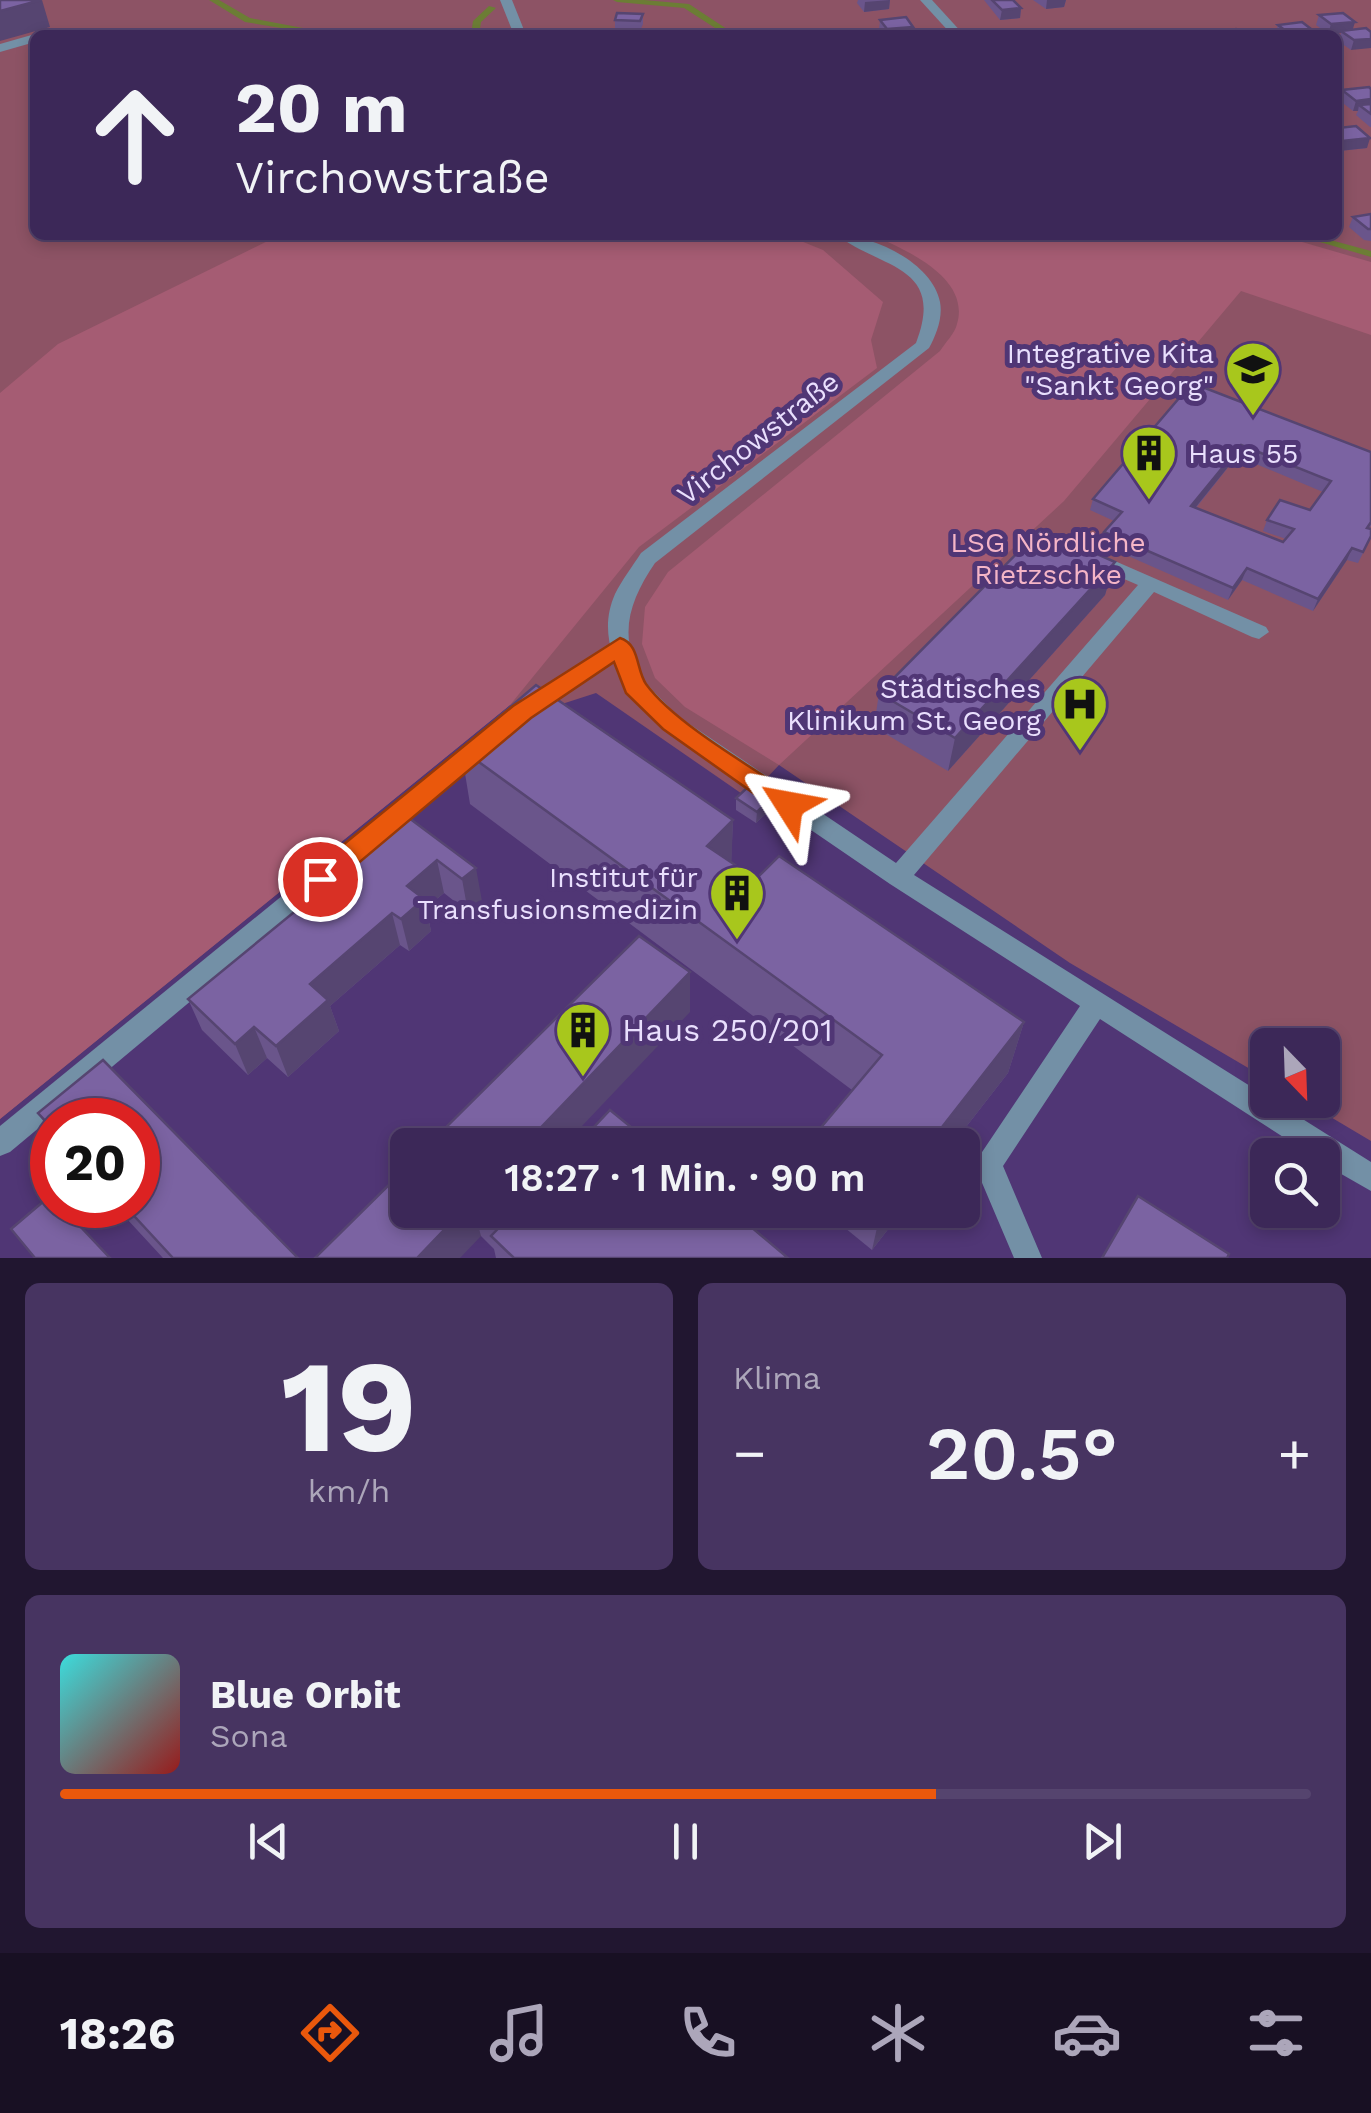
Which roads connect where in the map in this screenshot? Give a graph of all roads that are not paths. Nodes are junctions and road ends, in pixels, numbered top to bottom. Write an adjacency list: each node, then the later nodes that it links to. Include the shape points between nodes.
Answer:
1 (926, 0): 4 (street)
2 (507, 7): 3 (street)
3 (518, 30)
4 (953, 30)
5 (30, 39): 6 (street)
6 (0, 48)
7 (855, 240): 11 (street, Virchowstraße, via 899,260 933,298 935,322 923,346 648,558 622,604)
8 (1092, 557): 9 (street)
9 (1150, 584): 10 (street); 12 (street)
10 (1258, 632)
11 (620, 646): 12 (street, Virchowstraße, via 634,687 671,723); 14 (street, via 522,712)
12 (898, 877): 13 (street, Virchowstraße)
13 (1096, 1003): 15 (street, Virchowstraße); 16 (street, via 988,1164)
14 (0, 1143)
15 (1371, 1178)
16 (1028, 1258)

